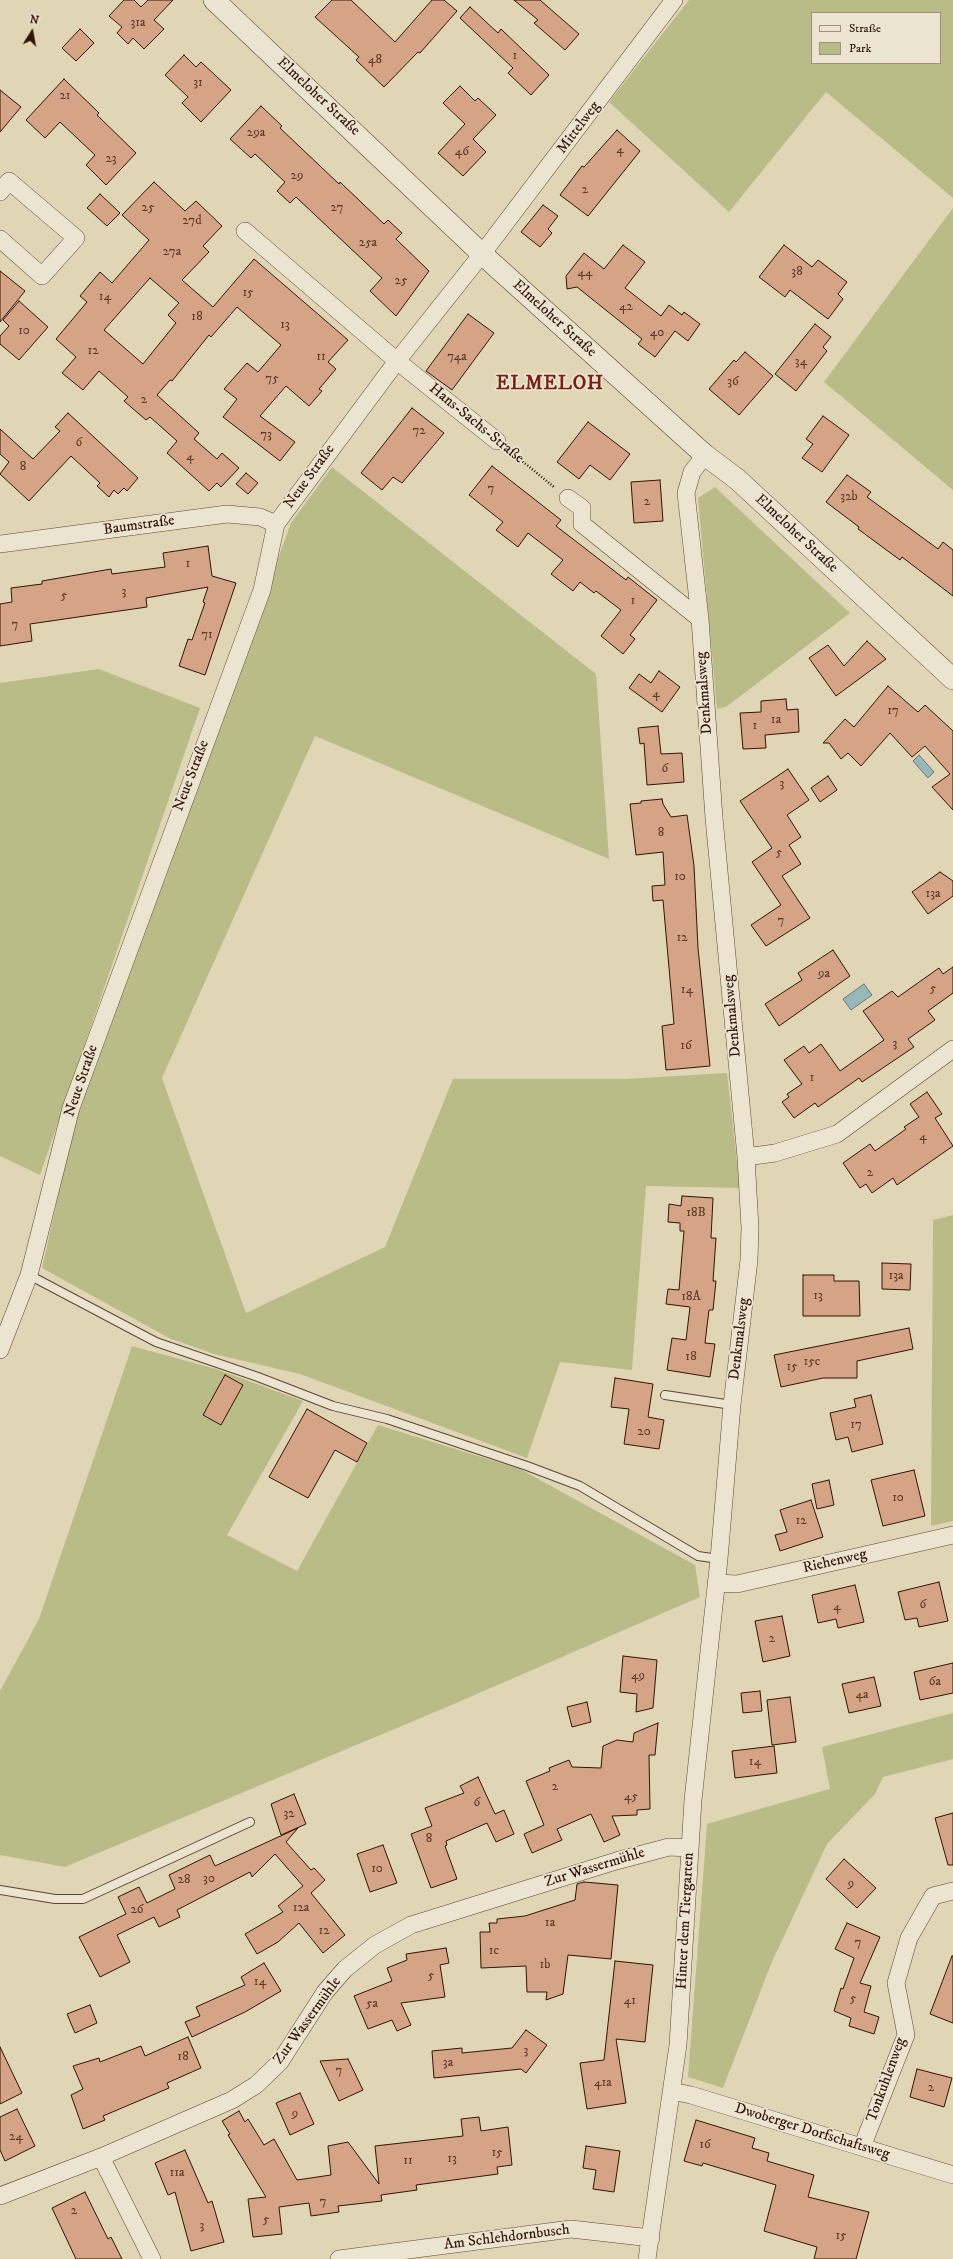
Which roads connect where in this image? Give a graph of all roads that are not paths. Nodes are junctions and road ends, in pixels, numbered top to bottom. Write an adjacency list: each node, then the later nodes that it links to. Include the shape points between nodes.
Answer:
1 (214, 0): 6 (street, Elmeloher Straße)
2 (674, 0): 6 (street, Mittelweg)
3 (0, 192): 5 (street, via 9,181 76,238 42,276)
4 (245, 232): 7 (street, Hans-Sachs-Straße)
5 (0, 239)
6 (482, 254): 7 (street, Neue Straße); 9 (street, Elmeloher Straße)
7 (397, 361): 8 (street, Hans-Sachs-Straße); 11 (street, Neue Straße)
8 (497, 441)
9 (705, 455): 13 (street, Denkmalsweg, via 692,472 686,493); 14 (street, Elmeloher Straße, via 736,479)
10 (568, 498): 13 (street, via 582,508 582,524)
11 (276, 524): 12 (street, Baumstraße, via 260,518 227,514); 17 (street, Neue Straße, via 262,590 71,1108)
12 (0, 544)
13 (700, 619): 16 (street, Denkmalsweg, via 714,818)
14 (953, 679)
15 (953, 1049): 16 (street, via 837,1134 775,1153)
16 (746, 1157): 20 (street, Denkmalsweg, via 749,1260)
17 (29, 1275): 18 (street, Neue Straße); 22 (lane, via 156,1342 333,1406 387,1419 580,1486 698,1556)
18 (0, 1350)
19 (665, 1395): 20 (lane)
20 (732, 1405): 22 (street, Denkmalsweg)
21 (953, 1535): 23 (street, Riehenweg, via 738,1584)
22 (719, 1559): 23 (street, Denkmalsweg)
23 (716, 1583): 25 (street, Hinter dem Tiergarten)
24 (250, 1822): 26 (lane, via 83,1898 55,1899)
25 (690, 1848): 28 (street, Hinter dem Tiergarten, via 678,2045); 30 (street, Zur Wassermühle, via 669,1846 411,1925 375,1945 345,1969 325,1992 280,2062 256,2085 232,2100)
26 (0, 1890)
27 (953, 1891): 29 (street, Tonkuhlenweg, via 933,1896 909,1938 896,1983 906,2035)
28 (671, 2091): 29 (street, Dwoberger Dorfschaftsweg); 33 (street, Hinter dem Tiergarten)
29 (862, 2147): 31 (street, Dwoberger Dorfschaftsweg)
30 (101, 2157): 32 (street, Zur Wassermühle); 34 (street)
31 (953, 2175)
32 (0, 2196)
33 (651, 2238): 35 (street, Am Schlehdornbusch, via 571,2229); 36 (street, Hinter dem Tiergarten)
34 (152, 2259)
35 (339, 2259)
36 (647, 2259)

